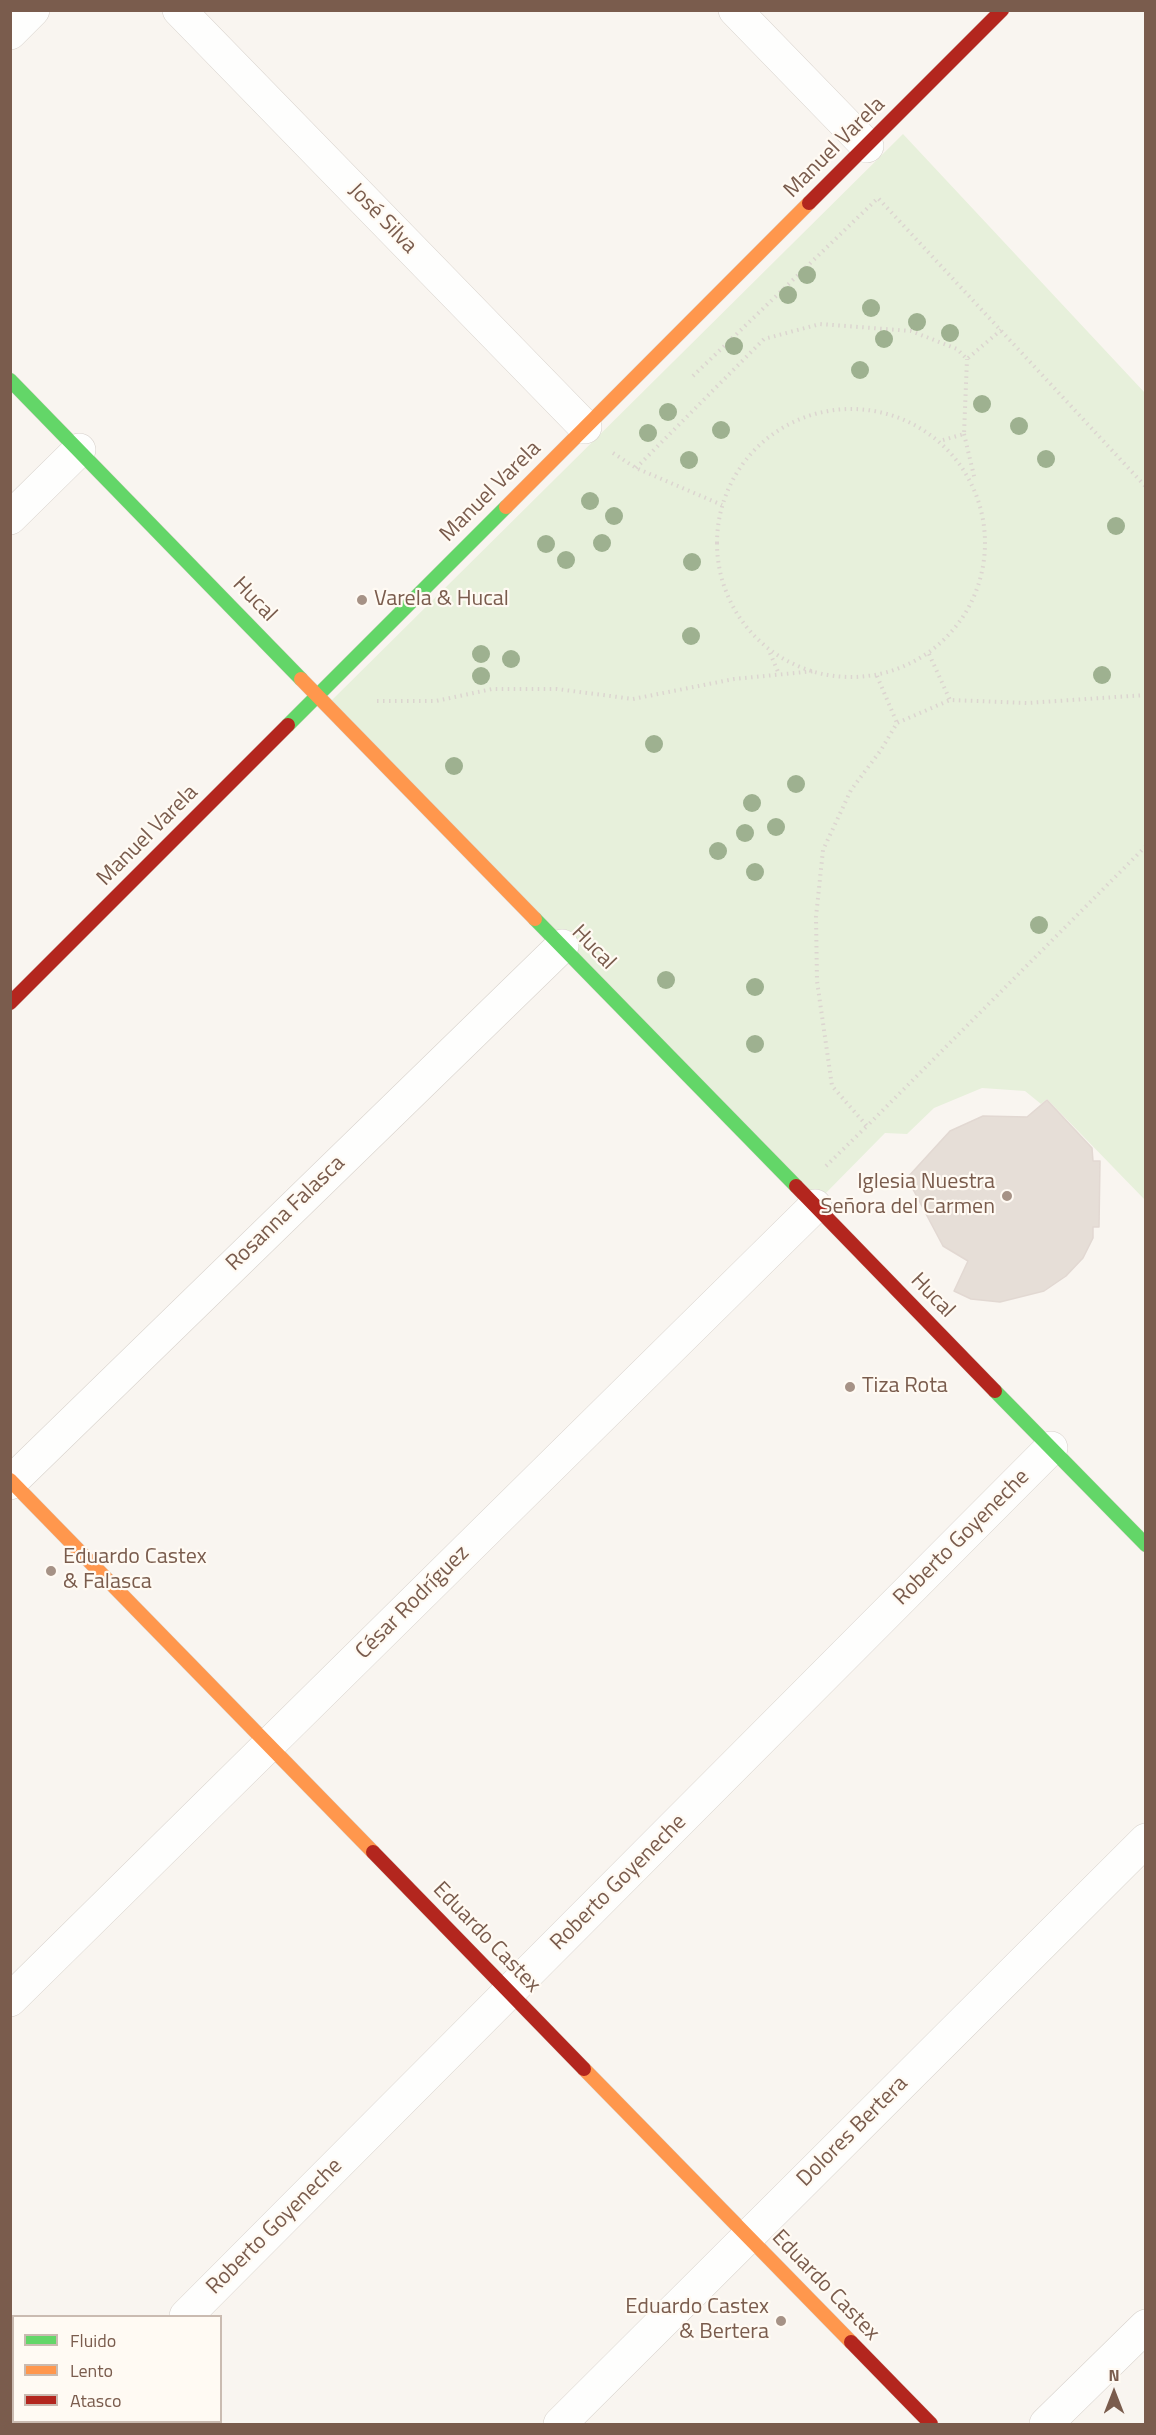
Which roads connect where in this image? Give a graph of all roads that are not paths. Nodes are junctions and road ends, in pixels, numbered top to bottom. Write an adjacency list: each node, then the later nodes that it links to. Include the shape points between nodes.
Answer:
1 (33, 10): 5 (street)
2 (179, 10): 8 (street, José Silva)
3 (735, 10): 6 (street)
4 (1002, 10): 6 (street, Manuel Varela)
5 (10, 33)
6 (867, 146): 8 (street, Manuel Varela)
7 (10, 380): 9 (street, Hucal)
8 (585, 427): 11 (street, Manuel Varela)
9 (79, 450): 10 (street); 11 (street, Hucal)
10 (10, 518)
11 (317, 695): 12 (street, Hucal); 13 (street, Manuel Varela)
12 (562, 946): 14 (street, Hucal); 16 (street, Rosanna Falasca)
13 (10, 1003)
14 (815, 1206): 15 (street, Hucal); 18 (street, César Rodríguez)
15 (1051, 1448): 17 (street, Hucal); 20 (street, Roberto Goyeneche)
16 (11, 1482): 18 (street, Eduardo Castex)
17 (1146, 1545)
18 (269, 1745): 20 (street, Eduardo Castex); 21 (street, César Rodríguez)
19 (1146, 1840): 22 (street, Dolores Bertera)
20 (510, 1992): 22 (street, Eduardo Castex); 23 (street, Roberto Goyeneche)
21 (10, 2000)
22 (748, 2236): 25 (street, Dolores Bertera); 26 (street, Eduardo Castex)
23 (187, 2315)
24 (1146, 2326): 27 (street)
25 (560, 2424)
26 (931, 2424)
27 (1046, 2424)

